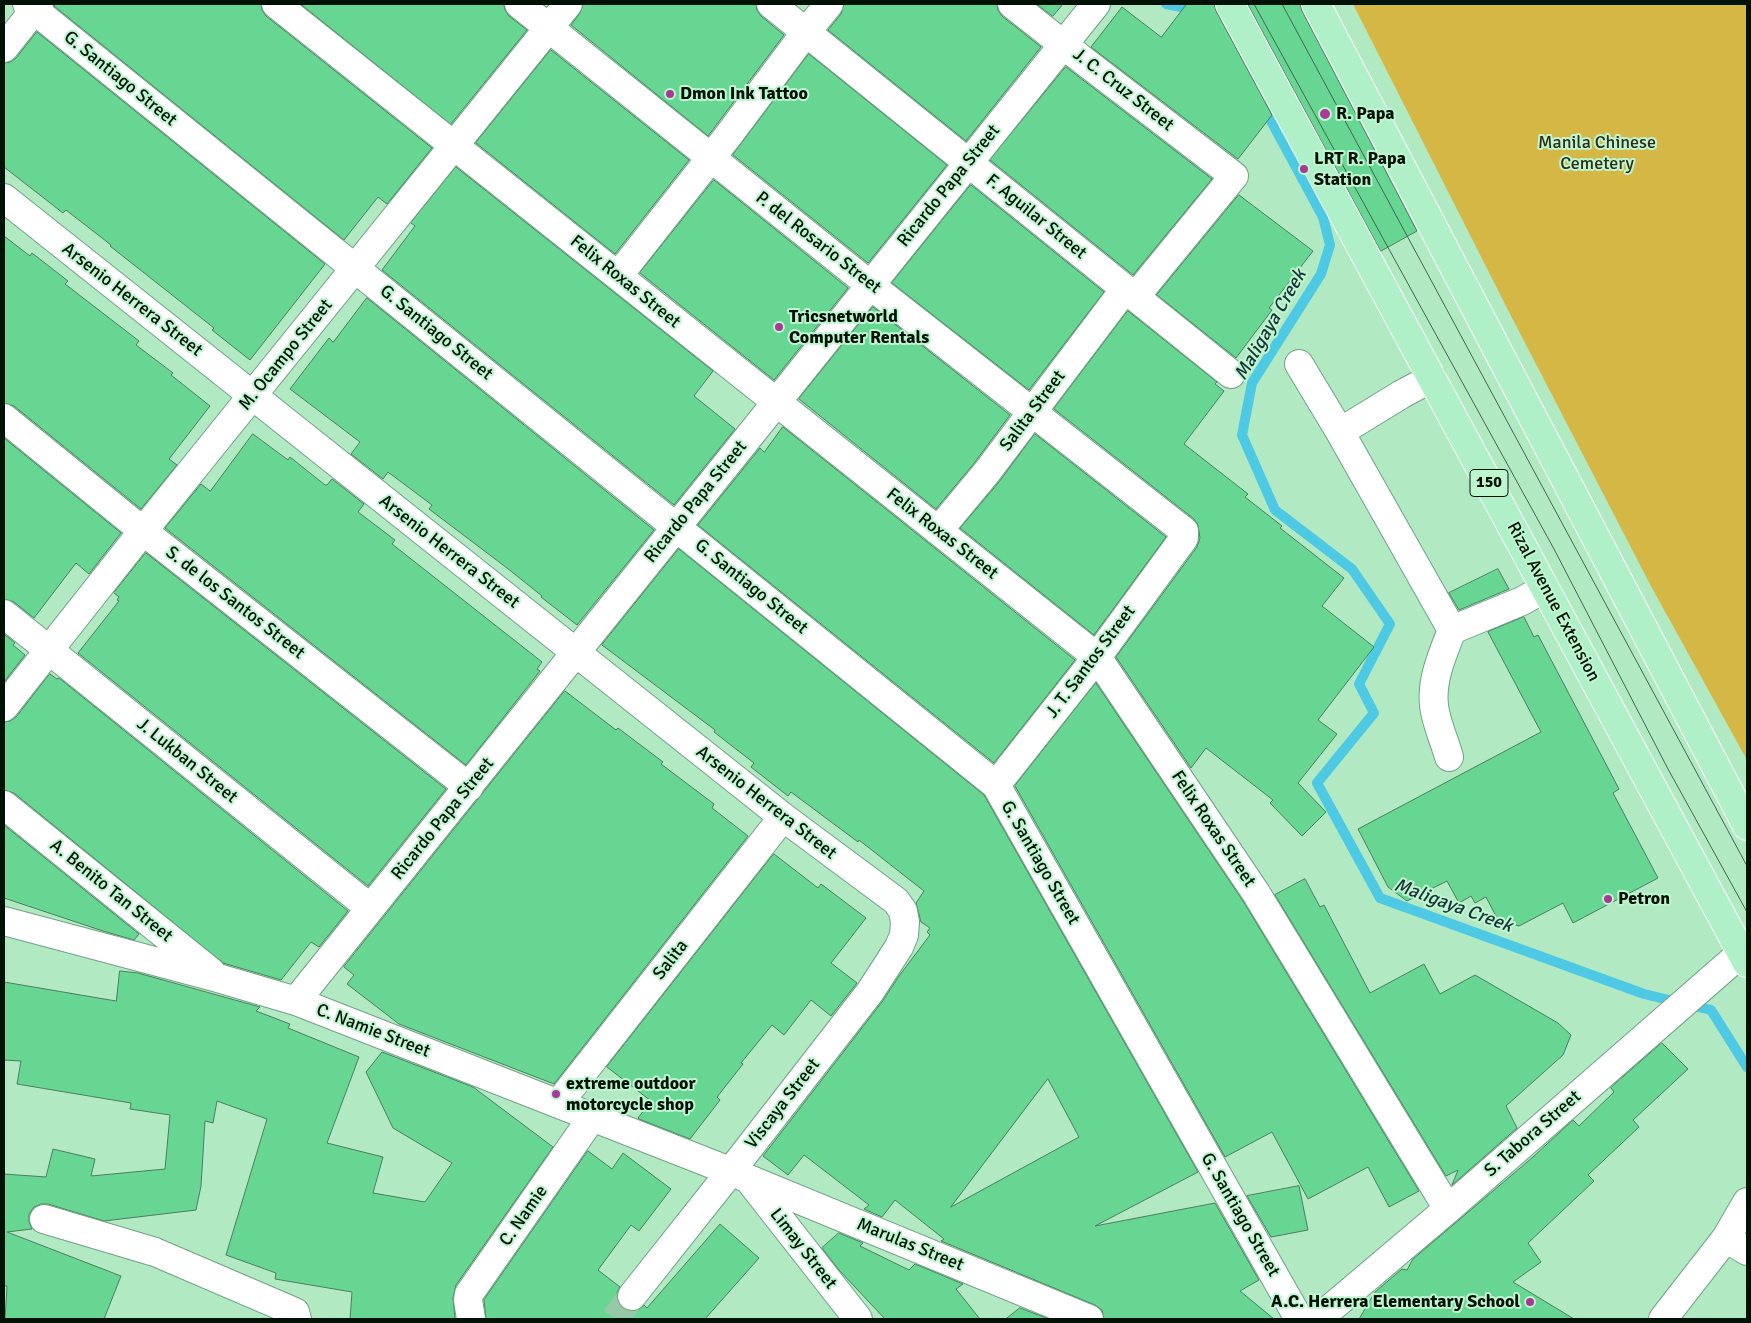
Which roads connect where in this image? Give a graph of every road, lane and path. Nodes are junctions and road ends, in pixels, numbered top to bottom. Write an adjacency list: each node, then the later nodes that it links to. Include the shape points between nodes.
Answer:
1 (276, 4): 15 (street, Felix Roxas Street)
2 (519, 4): 11 (street, P. del Rosario Street)
3 (568, 4): 11 (street, M. Ocampo Street)
4 (771, 4): 12 (street, F. Aguilar Street)
5 (829, 4): 12 (street)
6 (1012, 4): 13 (street, J. C. Cruz Street)
7 (1096, 4): 13 (street, Ricardo Papa Street)
8 (1230, 4): 26 (main road, Rizal Avenue Extension / 150)
9 (1316, 4): 48 (main road)
10 (34, 6): 14 (street); 20 (street, G. Santiago Street)
11 (549, 28): 15 (street, M. Ocampo Street); 16 (street, P. del Rosario Street)
12 (806, 32): 16 (street); 17 (street, F. Aguilar Street)
13 (1063, 44): 17 (street, Ricardo Papa Street); 18 (street, J. C. Cruz Street)
14 (4, 48)
15 (454, 145): 20 (street, M. Ocampo Street); 21 (street, Felix Roxas Street)
16 (711, 158): 21 (street); 22 (street, P. del Rosario Street)
17 (968, 163): 22 (street, Ricardo Papa Street); 23 (street, F. Aguilar Street)
18 (1234, 176): 23 (street, Salita Street)
19 (4, 198): 27 (street, Arsenio Herrera Street)
20 (356, 268): 27 (street, M. Ocampo Street); 32 (street, G. Santiago Street)
21 (618, 276): 28 (street, Felix Roxas Street)
22 (870, 285): 28 (street, Ricardo Papa Street); 29 (street, P. del Rosario Street)
23 (1130, 293): 25 (street, F. Aguilar Street); 29 (street, Salita Street)
24 (1299, 364): 31 (street)
25 (1231, 374)
26 (1432, 378): 31 (street); 36 (main road, Rizal Avenue Extension / 150)
27 (253, 396): 33 (street, M. Ocampo Street); 40 (street, Arsenio Herrera Street)
28 (776, 402): 32 (street, Ricardo Papa Street); 34 (street, Felix Roxas Street)
29 (1032, 412): 34 (street, Salita Street); 35 (street, P. del Rosario Street, via 1178,525 1184,531)
30 (4, 418): 33 (street, S. de los Santos Street)
31 (1340, 432): 38 (street)
32 (676, 527): 40 (street, Ricardo Papa Street); 44 (street, G. Santiago Street)
33 (143, 530): 39 (street, M. Ocampo Street); 45 (street, S. de los Santos Street)
34 (938, 531): 41 (street, Felix Roxas Street)
35 (1184, 538): 41 (street, J. T. Santos Street)
36 (1545, 588): 38 (street); 52 (main road, Rizal Avenue Extension / 150)
37 (4, 614): 39 (street, J. Lukban Street)
38 (1452, 630): 43 (street, via 1435,685 1434,705)
39 (49, 650): 42 (street, M. Ocampo Street); 50 (street, J. Lukban Street)
40 (576, 652): 45 (street, Ricardo Papa Street); 47 (street, Arsenio Herrera Street)
41 (1097, 657): 44 (street, J. T. Santos Street); 59 (street, Felix Roxas Street, via 1256,893)
42 (4, 707)
43 (1449, 757)
44 (996, 784): 67 (street, G. Santiago Street)
45 (469, 787): 50 (street, Ricardo Papa Street)
46 (4, 805): 53 (street, A. Benito Tan Street)
47 (783, 817): 49 (street, Arsenio Herrera Street); 55 (street, Salita)
48 (1747, 826)
49 (896, 901): 57 (street, Viscaya Street, via 905,922 899,947)
50 (370, 908): 54 (street, Ricardo Papa Street)
51 (4, 921): 53 (street, C. Namie Street)
52 (1745, 954): 59 (street, S. Tabora Street, via 1703,986)
53 (218, 978): 54 (street, C. Namie Street)
54 (296, 1001): 55 (street, C. Namie Street)
55 (558, 1104): 56 (street, C. Namie Street)
56 (593, 1116): 57 (street, C. Namie Street); 64 (street, C. Namie, via 470,1294)
57 (740, 1175): 62 (street, Viscaya Street); 65 (street, Limay Street); 66 (street, Marulas Street)
58 (1747, 1202): 61 (street)
59 (1448, 1209): 68 (street, S. Tabora Street)
60 (44, 1219): 63 (street, via 156,1252 295,1312)
61 (1737, 1244): 69 (street)
62 (632, 1296)
63 (297, 1319)
64 (471, 1319)
65 (858, 1319)
66 (1089, 1319)
67 (1299, 1319)
68 (1318, 1319)
69 (1664, 1319)

